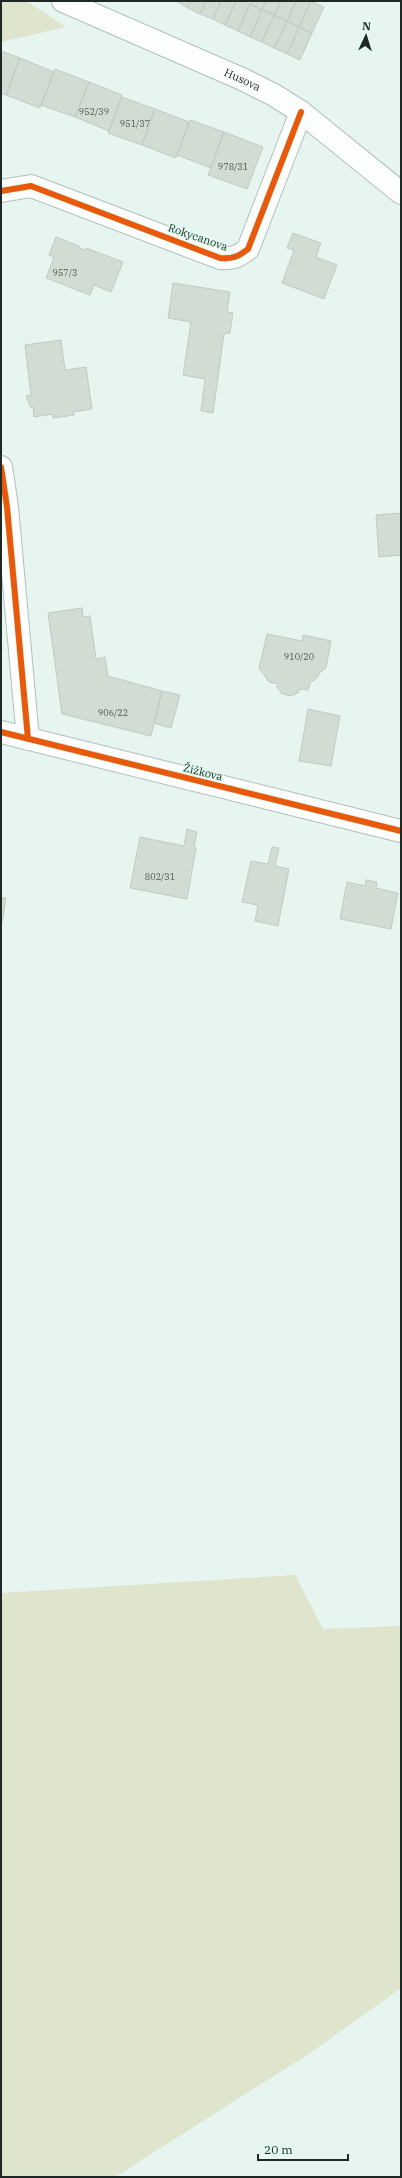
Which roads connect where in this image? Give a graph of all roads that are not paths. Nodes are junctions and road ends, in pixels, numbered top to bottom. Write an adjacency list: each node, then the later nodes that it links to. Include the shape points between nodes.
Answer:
1 (63, 1): 2 (street, Husova, via 242,79 274,94)
2 (301, 112): 3 (street, Rokycanova, via 248,249 240,256 230,259 220,258 31,186); 4 (street, Husova)
3 (1, 191)
4 (401, 193)
5 (1, 467): 7 (street, via 7,507)
6 (1, 732): 7 (street, Žižkova)
7 (28, 739): 8 (street, Žižkova)
8 (401, 831)

